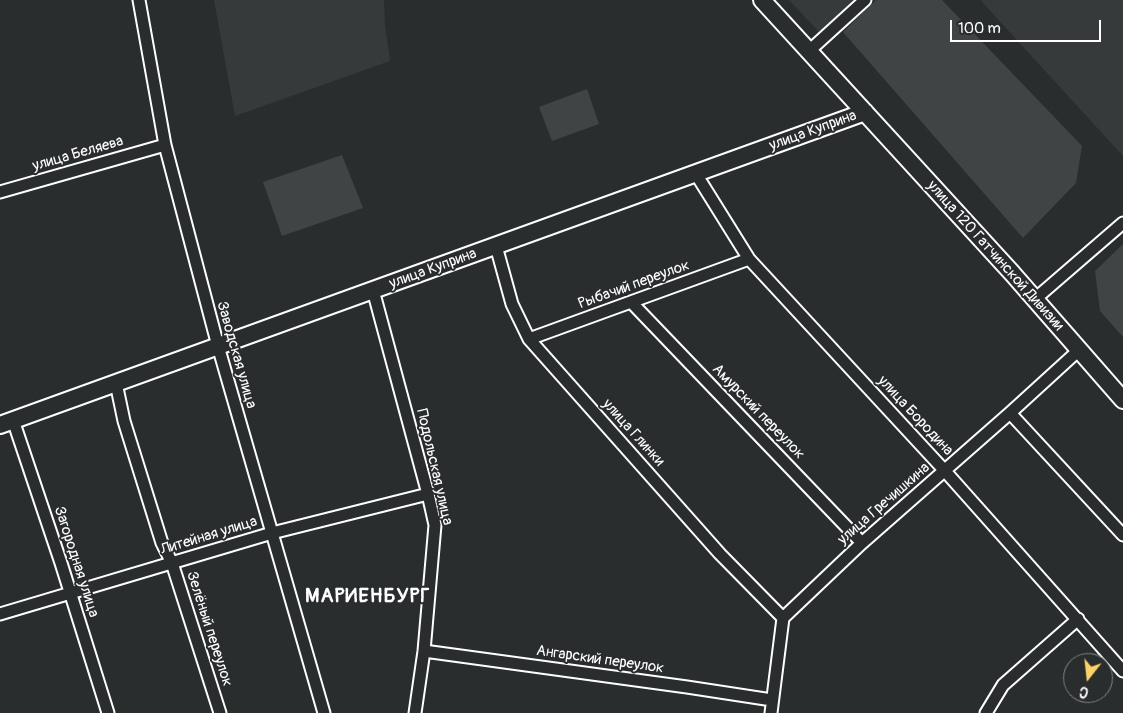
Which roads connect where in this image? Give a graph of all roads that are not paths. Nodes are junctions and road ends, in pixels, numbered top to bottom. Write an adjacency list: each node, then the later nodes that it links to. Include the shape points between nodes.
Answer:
1 (139, 0): 6 (street, Заводская улица)
2 (762, 0): 4 (street, улица 120 Гатчинской Дивизии)
3 (865, 0): 4 (street)
4 (809, 51): 5 (street, улица 120 Гатчинской Дивизии)
5 (865, 112): 7 (street, улица Куприна); 13 (street, улица 120 Гатчинской Дивизии)
6 (165, 145): 8 (street, улица Беляева); 16 (street, Заводская улица)
7 (696, 174): 10 (street, улица Куприна); 11 (street, улица Бородина)
8 (0, 192)
9 (1123, 223): 13 (street)
10 (496, 246): 12 (street, улица Куприна); 15 (street, улица Глинки, via 512,304)
11 (749, 259): 14 (street, Рыбачий переулок); 22 (street, улица Бородина)
12 (373, 290): 16 (street, улица Куприна); 23 (street, Подольская улица)
13 (1035, 299): 17 (street, улица 120 Гатчинской Дивизии)
14 (632, 302): 15 (street, Рыбачий переулок); 26 (street, Амурский переулок)
15 (529, 339): 30 (street, улица Глинки, via 720,554)
16 (218, 346): 18 (street, улица Куприна); 24 (street, Заводская улица)
17 (1079, 350): 19 (street, улица 120 Гатчинской Дивизии); 20 (street, улица Гречишкина)
18 (116, 383): 21 (street, улица Куприна); 27 (street, Зелёный переулок, via 124,421 162,543)
19 (1123, 400)
20 (1010, 414): 22 (street, улица Гречишкина); 25 (street)
21 (7, 423): 28 (street, Загородная улица)
22 (945, 471): 26 (street, улица Гречишкина); 31 (street, улица Бородина)
23 (428, 494): 24 (street, Литейная улица); 32 (street, Подольская улица, via 435,525)
24 (272, 533): 27 (street, Литейная улица); 37 (street, Заводская улица)
25 (1123, 535)
26 (862, 543): 30 (street, улица Гречишкина)
27 (172, 563): 28 (street, Литейная улица); 36 (street, Зелёный переулок)
28 (70, 592): 29 (street, Литейная улица); 35 (street, Загородная улица)
29 (0, 614)
30 (783, 618): 34 (street)
31 (1078, 620): 33 (street, улица Бородина); 40 (street, via 1003,685)
32 (424, 652): 34 (street, Ангарский переулок); 38 (street, Подольская улица)
33 (1123, 671)
34 (772, 700): 39 (street)
35 (108, 713)
36 (220, 713)
37 (324, 713)
38 (415, 713)
39 (771, 713)
40 (986, 713)

